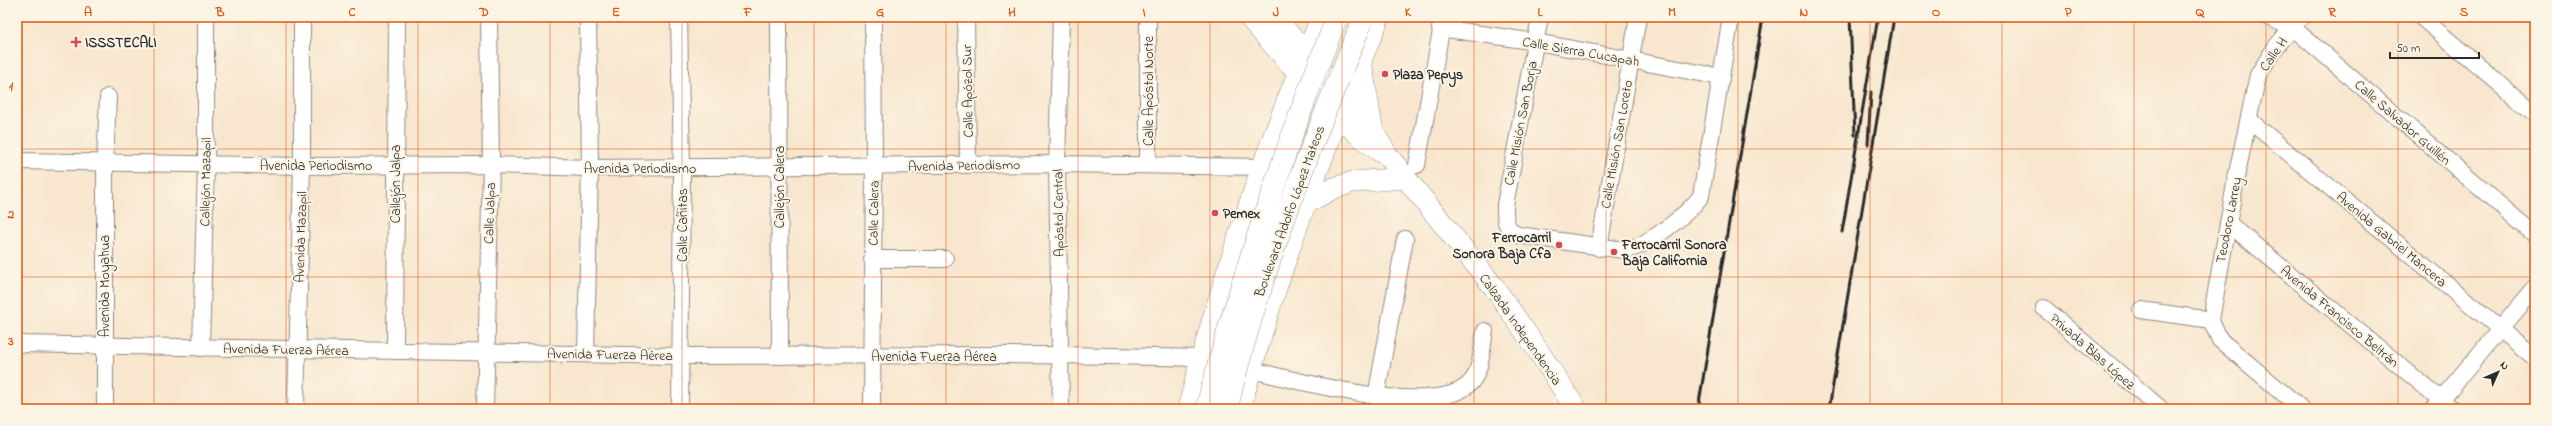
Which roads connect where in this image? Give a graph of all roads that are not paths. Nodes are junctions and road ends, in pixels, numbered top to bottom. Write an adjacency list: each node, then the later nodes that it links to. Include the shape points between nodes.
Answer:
1 (206, 17): 42 (street, Callejón Mazapil)
2 (302, 17): 47 (street, Avenida Mazapil)
3 (397, 17): 48 (street, Callejón Jalpa)
4 (489, 17): 43 (street, Calle Jalpa)
5 (588, 17): 51 (street)
6 (679, 17): 52 (street, Calle Cañitas)
7 (778, 17): 44 (street, Callejón Calera)
8 (873, 17): 49 (street, Calle Calera)
9 (966, 17): 45 (street, Calle Apózol Sur)
10 (1061, 17): 41 (street, Apóstol Central)
11 (1148, 17): 46 (street, Calle Apóstol Norte)
12 (1249, 17): 25 (main road, Calzada Independencia)
13 (1278, 17): 27 (main road, Calzada Independencia)
14 (1322, 17): 27 (main road)
15 (1337, 17): 90 (main road, Boulevard Adolfo López Mateos, bridge, via 1309,88 1245,272)
16 (1364, 17): 91 (main road, Boulevard Adolfo López Mateos, bridge, via 1285,214 1242,345)
17 (1379, 17): 29 (main road)
18 (1540, 17): 26 (street, Calle Misión San Borja)
19 (1638, 17): 28 (street, Calle Misión San Loreto)
20 (1731, 17): 31 (street, Calle Misión San Borja)
21 (2267, 17): 24 (street, Calle Salvador Guillén)
22 (2421, 17): 35 (street)
23 (1442, 22): 26 (street, Calle Sierra Cucapah); 53 (street)
24 (2297, 22): 36 (street, Calle H, via 2261,67); 56 (street, Calle Salvador Guillén)
25 (1269, 39): 30 (main road, Calzada Independencia); 33 (main road)
26 (1536, 42): 28 (street, Calle Sierra Cucapah); 58 (street, Calle Misión San Borja, via 1505,205 1505,223 1518,235)
27 (1307, 53): 30 (main road); 34 (main road, Calzada Independencia)
28 (1630, 60): 31 (street, Calle Sierra Cucapah); 58 (street, Calle Misión San Loreto)
29 (1361, 61): 34 (main road); 37 (main road)
30 (1298, 74): 33 (main road); 34 (main road, Calzada Independencia)
31 (1721, 76): 58 (street, Calle Misión San Borja, via 1701,196 1684,216 1632,250)
32 (108, 97): 40 (street, Avenida Moyahua)
33 (1288, 98): 50 (main road)
34 (1342, 108): 37 (main road, Calzada Independencia); 38 (main road, Calzada Independencia, via 1363,140); 54 (main road)
35 (2535, 114)
36 (2249, 120): 55 (street, Teodoro Larrey); 65 (street, Avenida Gabriel Mancera)
37 (1372, 130): 38 (main road, Calzada Independencia)
38 (1388, 156): 53 (main road, Calzada Independencia)
39 (17, 161): 40 (street, Avenida Periodismo)
40 (105, 163): 42 (street, Avenida Periodismo); 68 (street, Avenida Moyahua)
41 (1057, 164): 45 (street, Avenida Periodismo); 46 (street, Avenida Periodismo); 74 (street, Apóstol Central)
42 (206, 165): 47 (street, Avenida Periodismo); 69 (street, Callejón Mazapil)
43 (491, 165): 48 (street, Avenida Periodismo); 51 (street, Avenida Periodismo); 72 (street, Calle Jalpa)
44 (779, 165): 49 (street, Avenida Periodismo); 52 (street, Avenida Periodismo); 76 (street, Callejón Calera)
45 (968, 165): 49 (street, Avenida Periodismo)
46 (1148, 165): 50 (street, Avenida Periodismo)
47 (302, 166): 48 (street, Avenida Periodismo); 70 (street, Avenida Mazapil)
48 (395, 166): 71 (street, Callejón Jalpa)
49 (874, 166): 60 (street, Calle Calera)
50 (1264, 167): 78 (main road)
51 (590, 168): 52 (street, Avenida Periodismo); 73 (street)
52 (682, 168): 75 (street, Calle Cañitas)
53 (1411, 171): 54 (main road, via 1353,182 1334,188); 93 (main road, Calzada Independencia, via 1538,349)
54 (1304, 204): 80 (main road, via 1272,296)
55 (2228, 223): 64 (street, Teodoro Larrey); 82 (street, Avenida Francisco Beltrán)
56 (2535, 235)
57 (1405, 239): 81 (street)
58 (1598, 248)
59 (945, 259): 60 (street)
60 (872, 260): 77 (street, Calle Calera)
61 (2535, 288): 65 (street)
62 (2044, 308): 94 (street, Privada Blas López)
63 (2141, 310): 64 (street)
64 (2211, 320): 95 (street, via 2220,340)
65 (2500, 329): 79 (street, Avenida Gabriel Mancera); 82 (street)
66 (1485, 331): 81 (street, via 1474,379 1461,390 1414,400)
67 (17, 344): 68 (street, Avenida Fuerza Aérea)
68 (104, 346): 69 (street, Avenida Fuerza Aérea); 83 (street, Avenida Moyahua)
69 (201, 348): 70 (street, Avenida Fuerza Aérea)
70 (297, 350): 71 (street, Avenida Fuerza Aérea); 84 (street, Avenida Mazapil)
71 (395, 351): 72 (street, Avenida Fuerza Aérea)
72 (486, 352): 73 (street, Avenida Fuerza Aérea); 85 (street, Calle Jalpa)
73 (586, 353): 75 (street, Avenida Fuerza Aérea)
74 (1062, 355): 77 (street, Avenida Fuerza Aérea); 78 (street, Avenida Fuerza Aérea); 88 (street, Apóstol Central)
75 (681, 356): 76 (street, Avenida Fuerza Aérea); 86 (street, Calle Cañitas)
76 (780, 356): 77 (street, Avenida Fuerza Aérea)
77 (872, 356): 87 (street, Calle Calera)
78 (1203, 358): 89 (main road)
79 (2535, 358)
80 (1251, 370): 81 (street); 92 (main road)
81 (1376, 397)
82 (2442, 406)
83 (105, 409)
84 (296, 409)
85 (485, 409)
86 (680, 409)
87 (872, 409)
88 (1061, 409)
89 (1188, 409)
90 (1206, 409)
91 (1227, 409)
92 (1240, 409)
93 (1576, 409)
94 (2160, 409)
95 (2302, 409)

